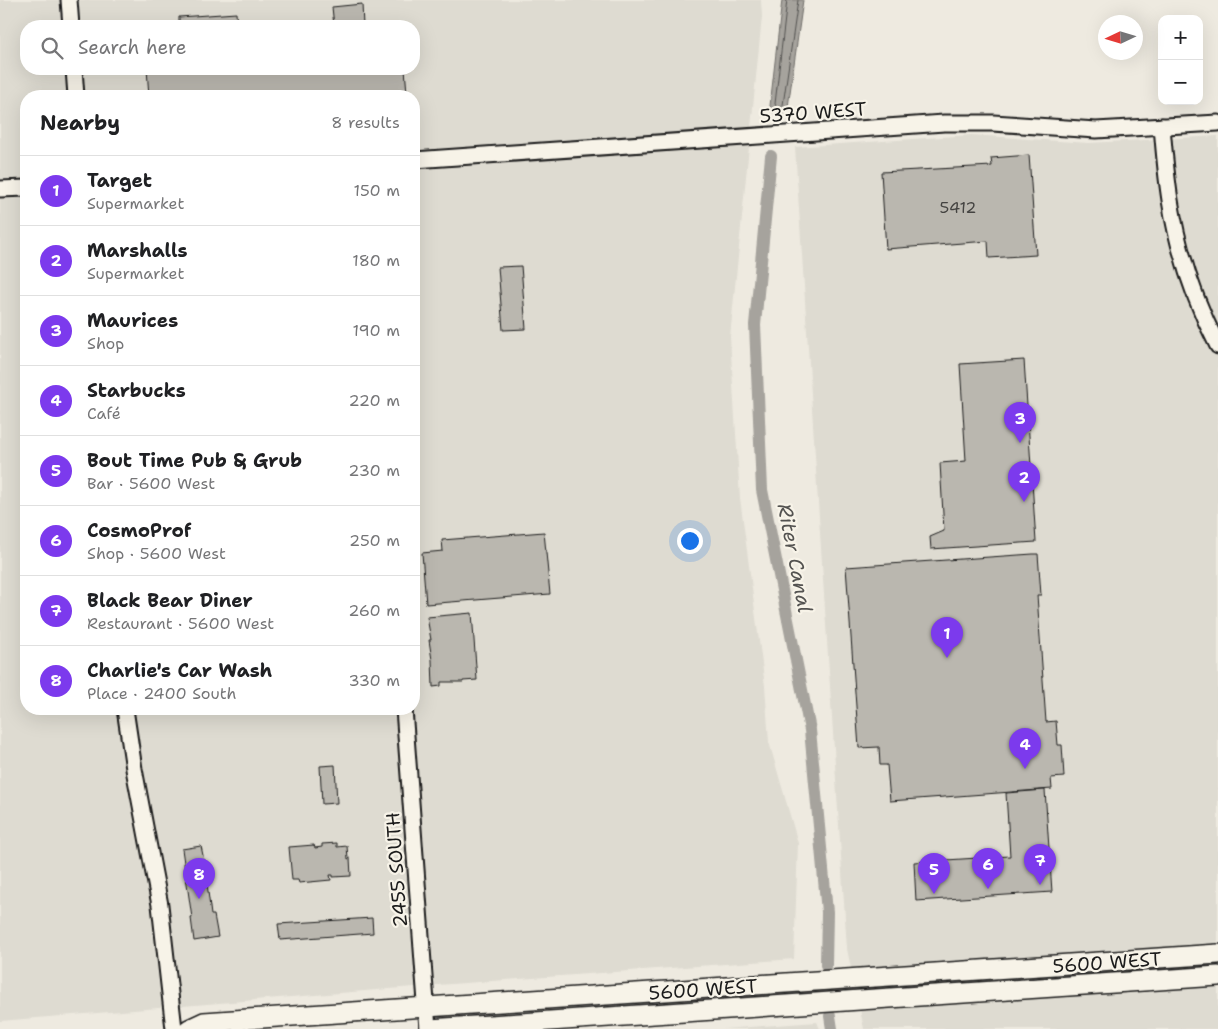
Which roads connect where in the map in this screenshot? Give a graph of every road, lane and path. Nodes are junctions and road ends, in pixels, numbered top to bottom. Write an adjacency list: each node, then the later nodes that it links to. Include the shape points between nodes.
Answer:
1 (69, 0): 2 (street)
2 (71, 20)
3 (74, 75): 4 (street)
4 (76, 90)
5 (1217, 122): 6 (street, 5370 WEST)
6 (1162, 126): 7 (street, 5370 WEST, via 1089,130 944,123); 10 (street, via 1167,181 1178,239 1195,294)
7 (420, 160)
8 (20, 188): 9 (street)
9 (0, 190)
10 (1218, 346)
11 (126, 715): 18 (street, via 160,905)
12 (404, 715): 17 (street, 2455 SOUTH)
13 (1218, 954): 17 (main road, 5600 WEST)
14 (1218, 965): 16 (main road, via 1177,968)
15 (1218, 976): 16 (main road, 5600 WEST)
16 (1148, 980): 20 (main road, 5600 WEST)
17 (426, 1007): 19 (main road, 5600 WEST, via 204,1022); 20 (street, 2455 SOUTH)
18 (174, 1029)
19 (189, 1029)
20 (429, 1029)

